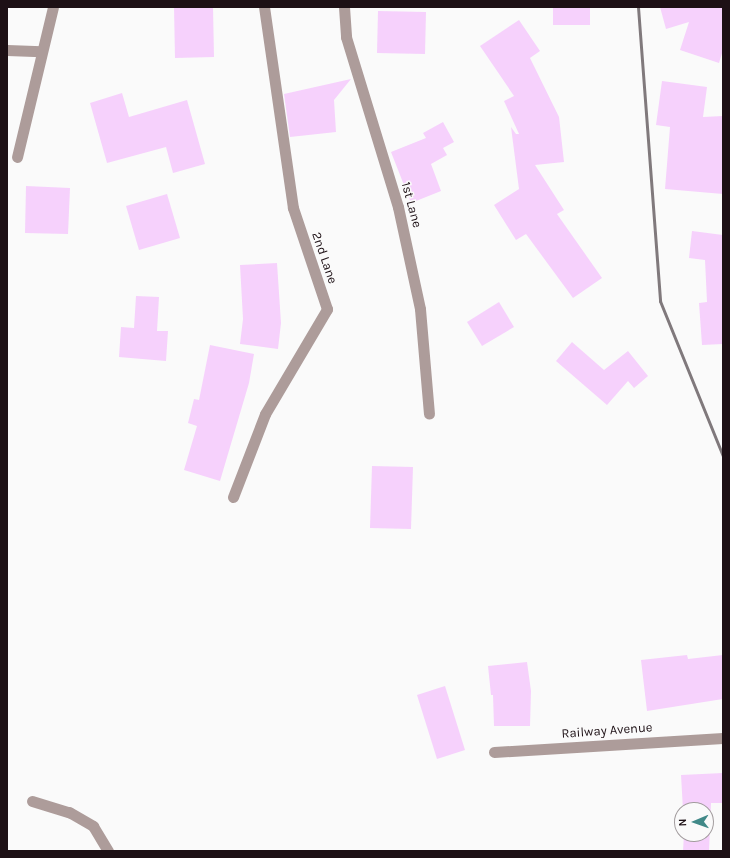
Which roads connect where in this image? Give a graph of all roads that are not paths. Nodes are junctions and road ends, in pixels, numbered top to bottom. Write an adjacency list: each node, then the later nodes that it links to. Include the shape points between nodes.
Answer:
1 (53, 7): 5 (street)
2 (264, 7): 8 (street, 2nd Lane, via 292,208 327,309 265,414)
3 (344, 7): 7 (street, 1st Lane, via 346,37 398,207 419,302)
4 (7, 50): 5 (street)
5 (41, 51): 6 (street)
6 (17, 157)
7 (430, 414)
8 (233, 498)
9 (723, 738): 10 (street, Railway Avenue)
10 (494, 752)
11 (32, 801): 12 (street, via 69,812 93,826)
12 (108, 851)

